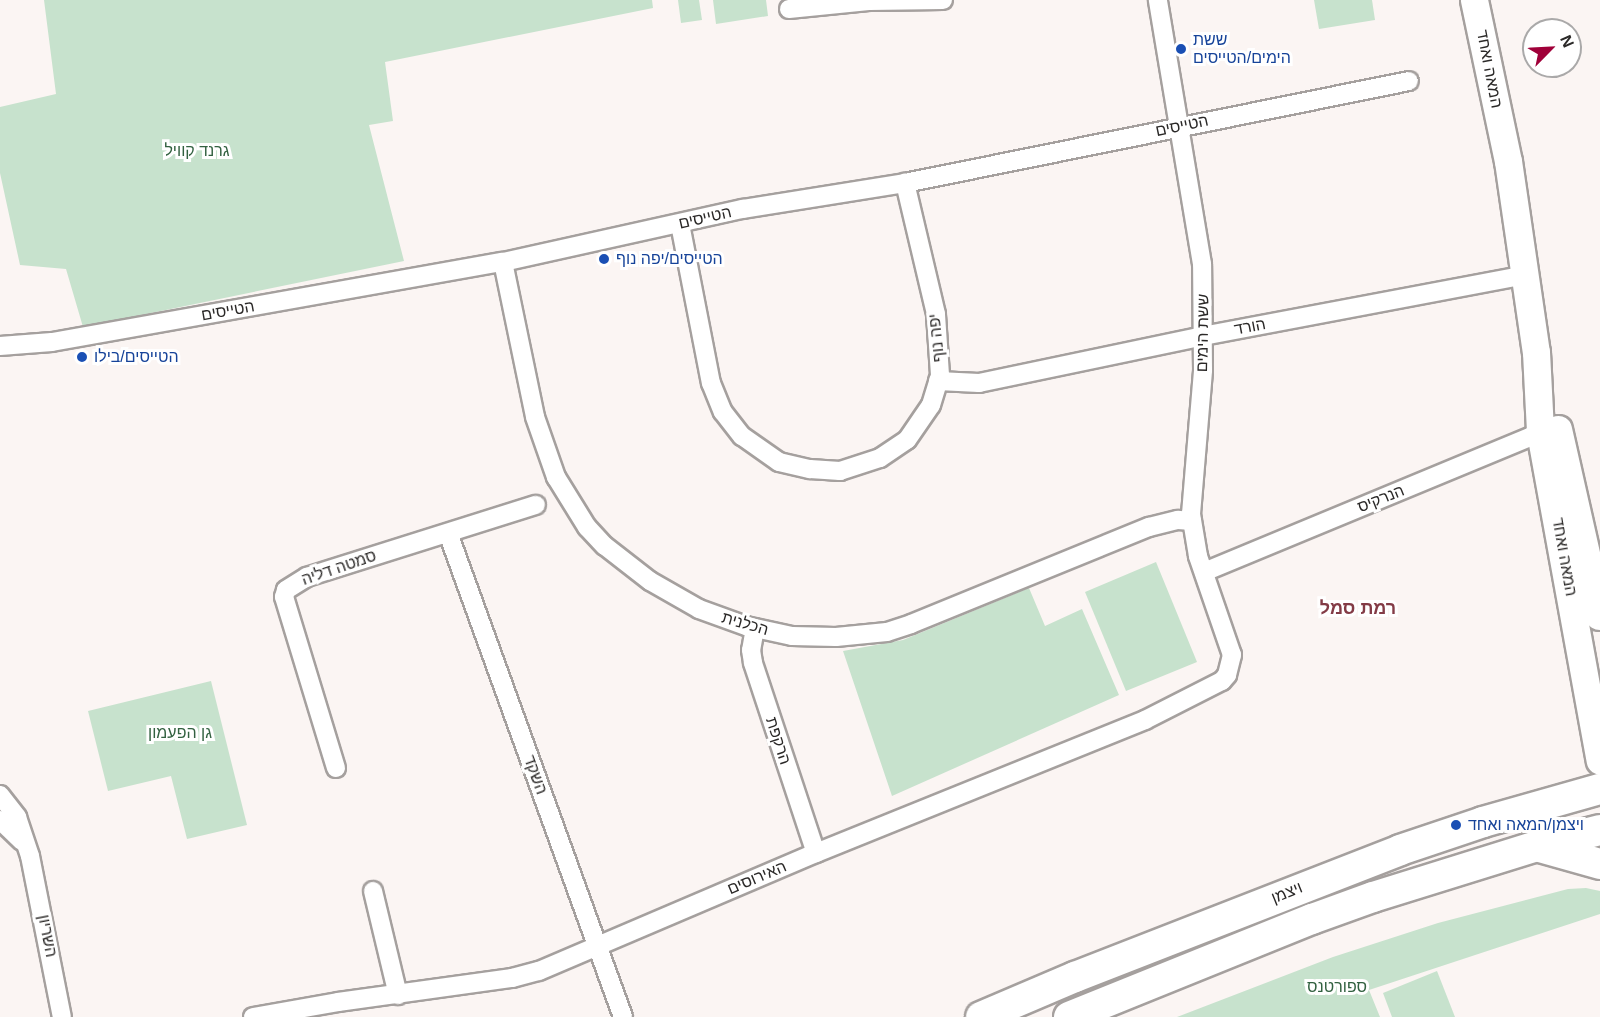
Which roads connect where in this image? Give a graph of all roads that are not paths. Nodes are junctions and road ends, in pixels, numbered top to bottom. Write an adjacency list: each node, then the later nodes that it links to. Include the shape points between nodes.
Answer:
1 (943, 0): 4 (street, via 869,1)
2 (1158, 0): 6 (street, ששת הימים)
3 (1474, 0): 10 (street, המאה ואחד, via 1508,161)
4 (789, 9)
5 (1409, 81): 6 (street, הטייסים)
6 (1179, 127): 7 (street, הטייסים); 11 (street, ששת הימים, via 1202,264)
7 (905, 183): 8 (street, הטייסים, via 810,196); 13 (street, יפה נוף, via 936,314 941,362)
8 (680, 224): 9 (street, הטייסים); 13 (street, יפה נוף, via 711,382 723,412 755,447 779,462 810,470 840,471 864,465 907,440 931,405)
9 (503, 262): 12 (street, הטייסים, via 52,342); 22 (street, הכלנית, via 542,441 570,503 605,546 650,582 699,609)
10 (1526, 275): 11 (street, הורד); 14 (street, המאה ואחד)
11 (1203, 336): 13 (street, הורד, via 979,383); 16 (street, ששת הימים)
12 (0, 346)
13 (938, 381)
14 (1548, 427): 18 (street, הנרקיס); 19 (street, המאה ואחד); 24 (street, המאה ואחד)
15 (536, 505): 17 (street, סמטה דליה)
16 (1192, 521): 18 (street, ששת הימים); 22 (street, הכלנית, via 1149,527 887,632 817,638)
17 (448, 533): 25 (street, סמטה דליה, via 307,577 286,590 284,597); 35 (street, השקד)
18 (1204, 572): 23 (street, ששת הימים, via 1230,646)
19 (1592, 573): 20 (main road); 21 (street, המאה ואחד)
20 (1600, 615)
21 (1600, 627)
22 (755, 628): 31 (street, הרקפת, via 753,663)
23 (1232, 663): 31 (street, האירוסים, via 1222,681 1145,720)
24 (1600, 761)
25 (336, 768)
26 (1600, 789): 40 (main road, ויצמן, via 1400,850)
27 (0, 795): 32 (street, השריון, via 16,817)
28 (0, 820): 32 (street, השריון, via 21,840)
29 (1600, 830): 30 (main road, ויצמן)
30 (1537, 846): 33 (main road); 41 (main road, ויצמן, via 1312,919)
31 (816, 853): 35 (street, האירוסים)
32 (30, 856): 37 (street, השריון)
33 (1600, 864)
34 (373, 891): 36 (street)
35 (596, 947): 36 (street, האירוסים, via 512,978); 39 (street, השקד)
36 (398, 994): 38 (street, האירוסים)
37 (62, 1017)
38 (253, 1017)
39 (623, 1017)
40 (981, 1017)
41 (1069, 1017)

